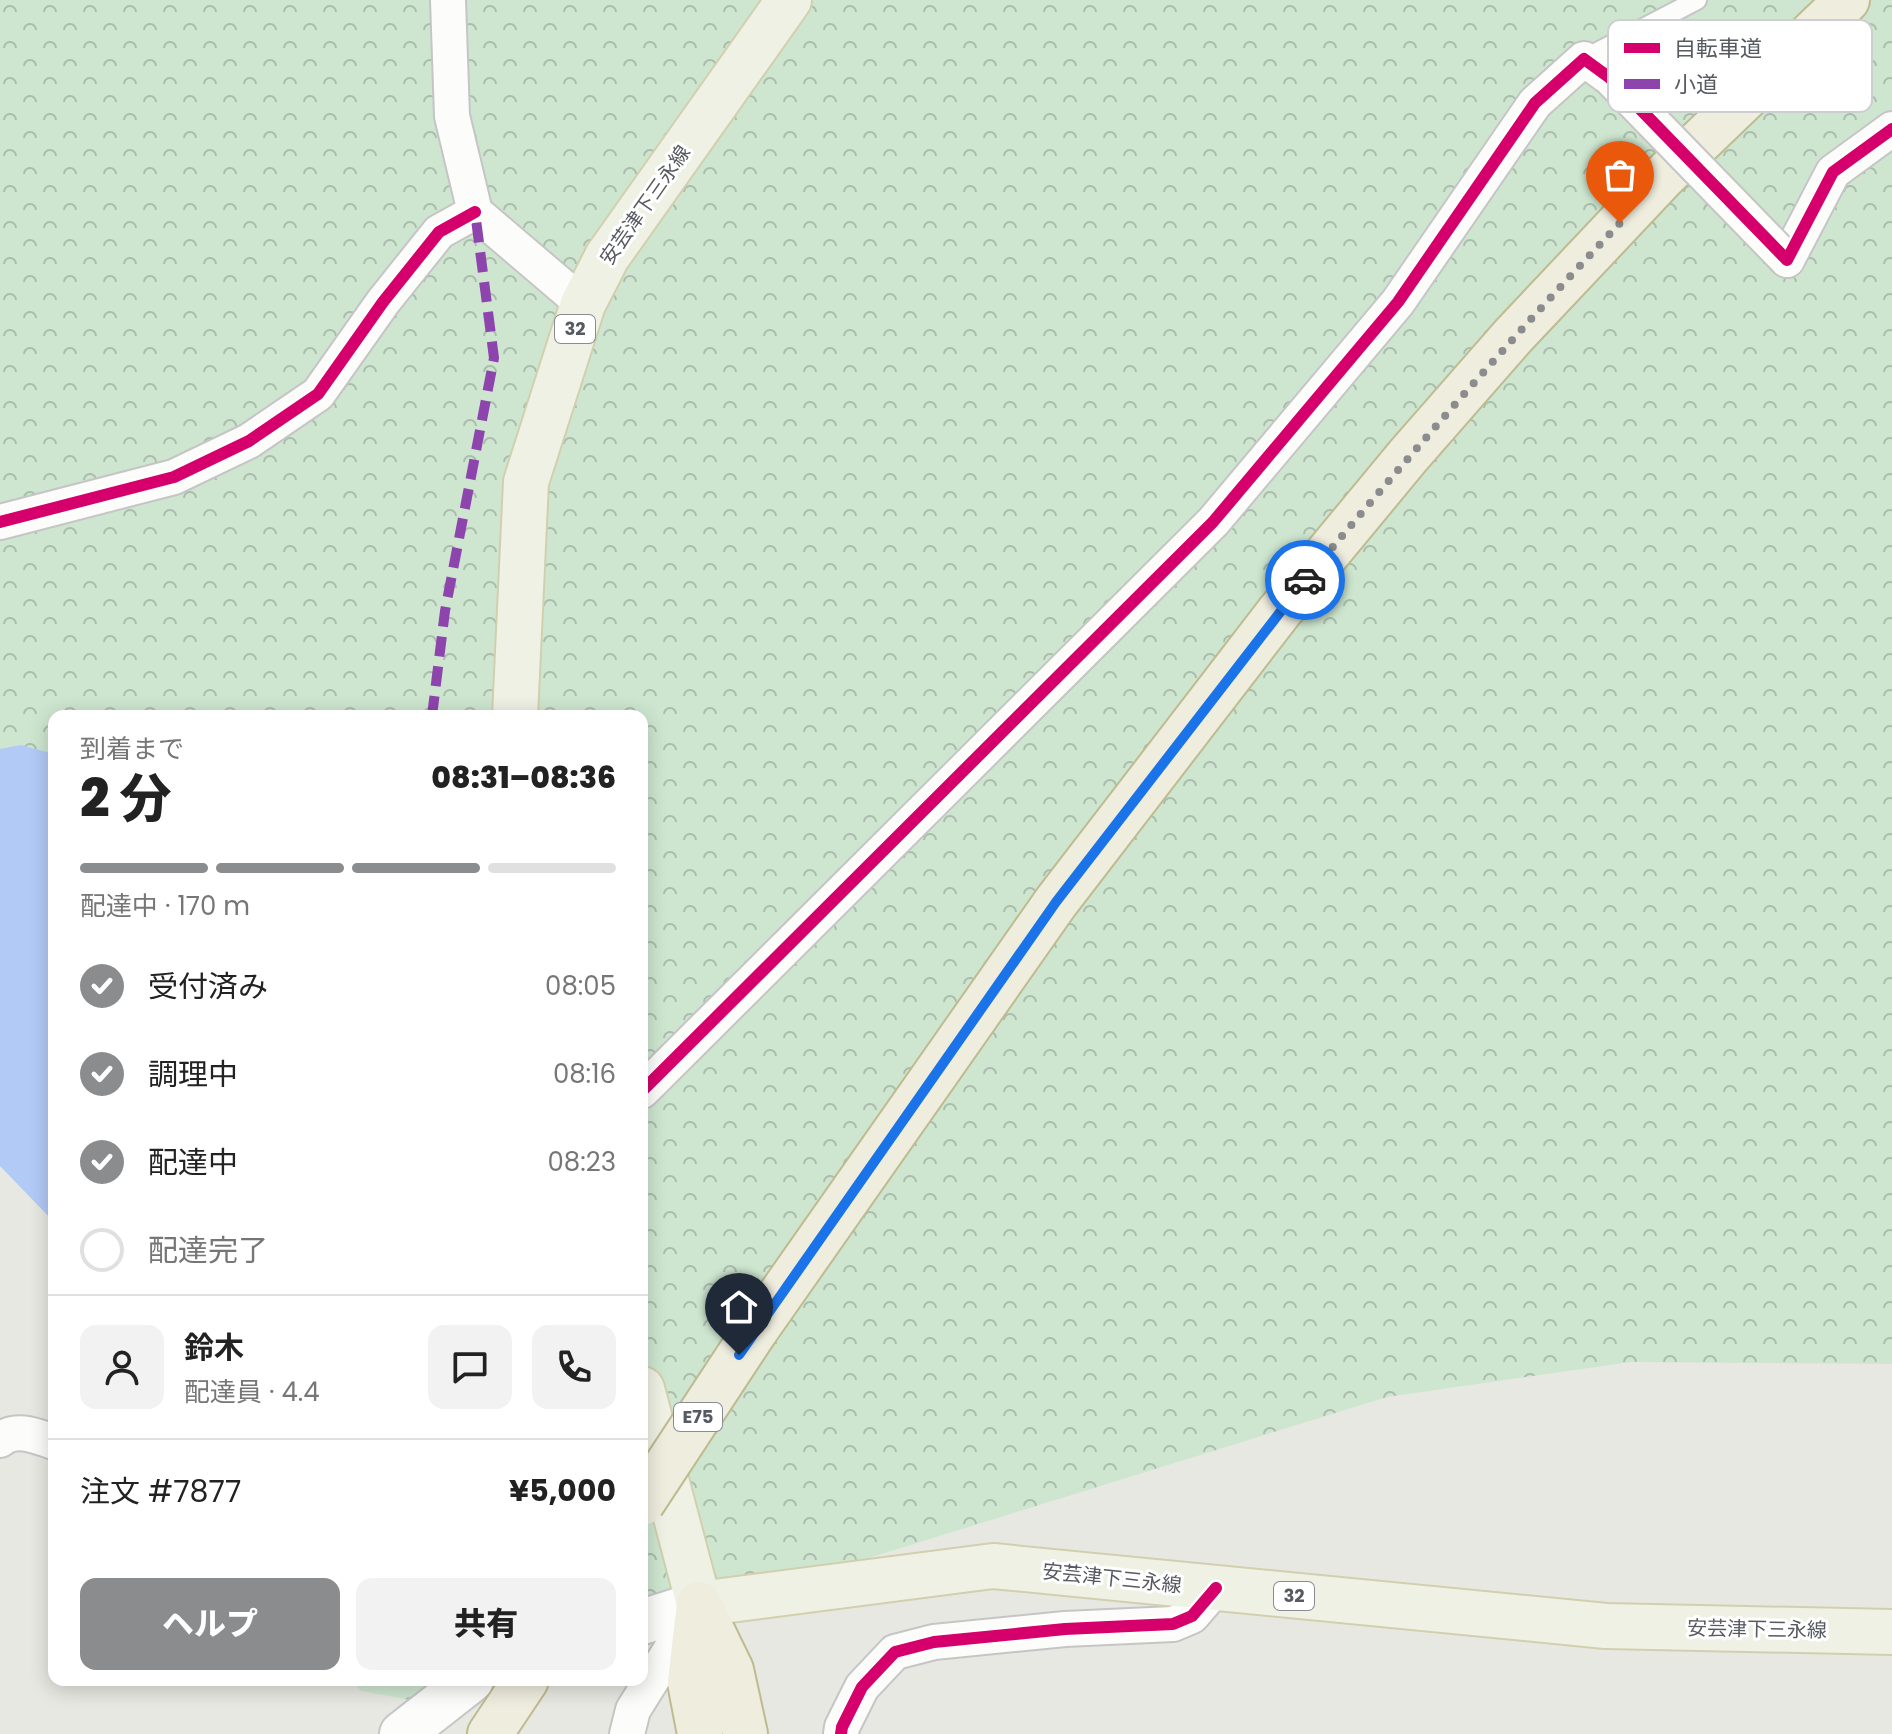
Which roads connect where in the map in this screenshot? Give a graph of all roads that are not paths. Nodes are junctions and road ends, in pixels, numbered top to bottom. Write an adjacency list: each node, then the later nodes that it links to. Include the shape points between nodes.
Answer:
1 (448, 0): 13 (street, via 452,116)
2 (789, 0): 14 (main road, 安芸津下三永線 / 32, via 607,257)
3 (1697, 0): 5 (lane)
4 (1847, 0): 6 (highway, E75, bridge)
5 (1668, 20)
6 (1826, 20)
7 (1608, 61): 8 (lane)
8 (1597, 68): 9 (street, bridge); 17 (street, via 1535,103 1398,302 1213,522)
9 (1608, 79)
10 (1641, 112): 12 (street, bridge, via 1787,260 1833,172)
11 (1731, 112): 21 (highway, E75, bridge, via 1524,325 1289,600 1056,902 755,1331)
12 (1892, 129)
13 (475, 212): 14 (street); 15 (street, via 439,232 318,394 249,441 174,477)
14 (583, 304): 16 (main road, 安芸津下三永線 / 32, via 526,482)
15 (0, 522)
16 (515, 710)
17 (648, 1085)
18 (648, 1412): 23 (main road)
19 (0, 1440): 20 (street, via 26,1433)
20 (48, 1440)
21 (648, 1494)
22 (1216, 1588): 23 (main road, 安芸津下三永線 / 32, via 993,1566); 25 (main road, 安芸津下三永線 / 32, via 1606,1626); 35 (street, via 1192,1616 1173,1624 934,1642 895,1652 862,1687)
23 (699, 1604): 24 (street); 29 (street); 33 (highway, via 690,1682); 34 (highway, via 731,1670)
24 (648, 1620)
25 (1892, 1632)
26 (463, 1686): 30 (street)
27 (522, 1686): 31 (highway)
28 (648, 1686): 32 (street, via 633,1710)
29 (648, 1686)
30 (402, 1734)
31 (490, 1734)
32 (627, 1734)
33 (700, 1734)
34 (745, 1734)
35 (841, 1734)

